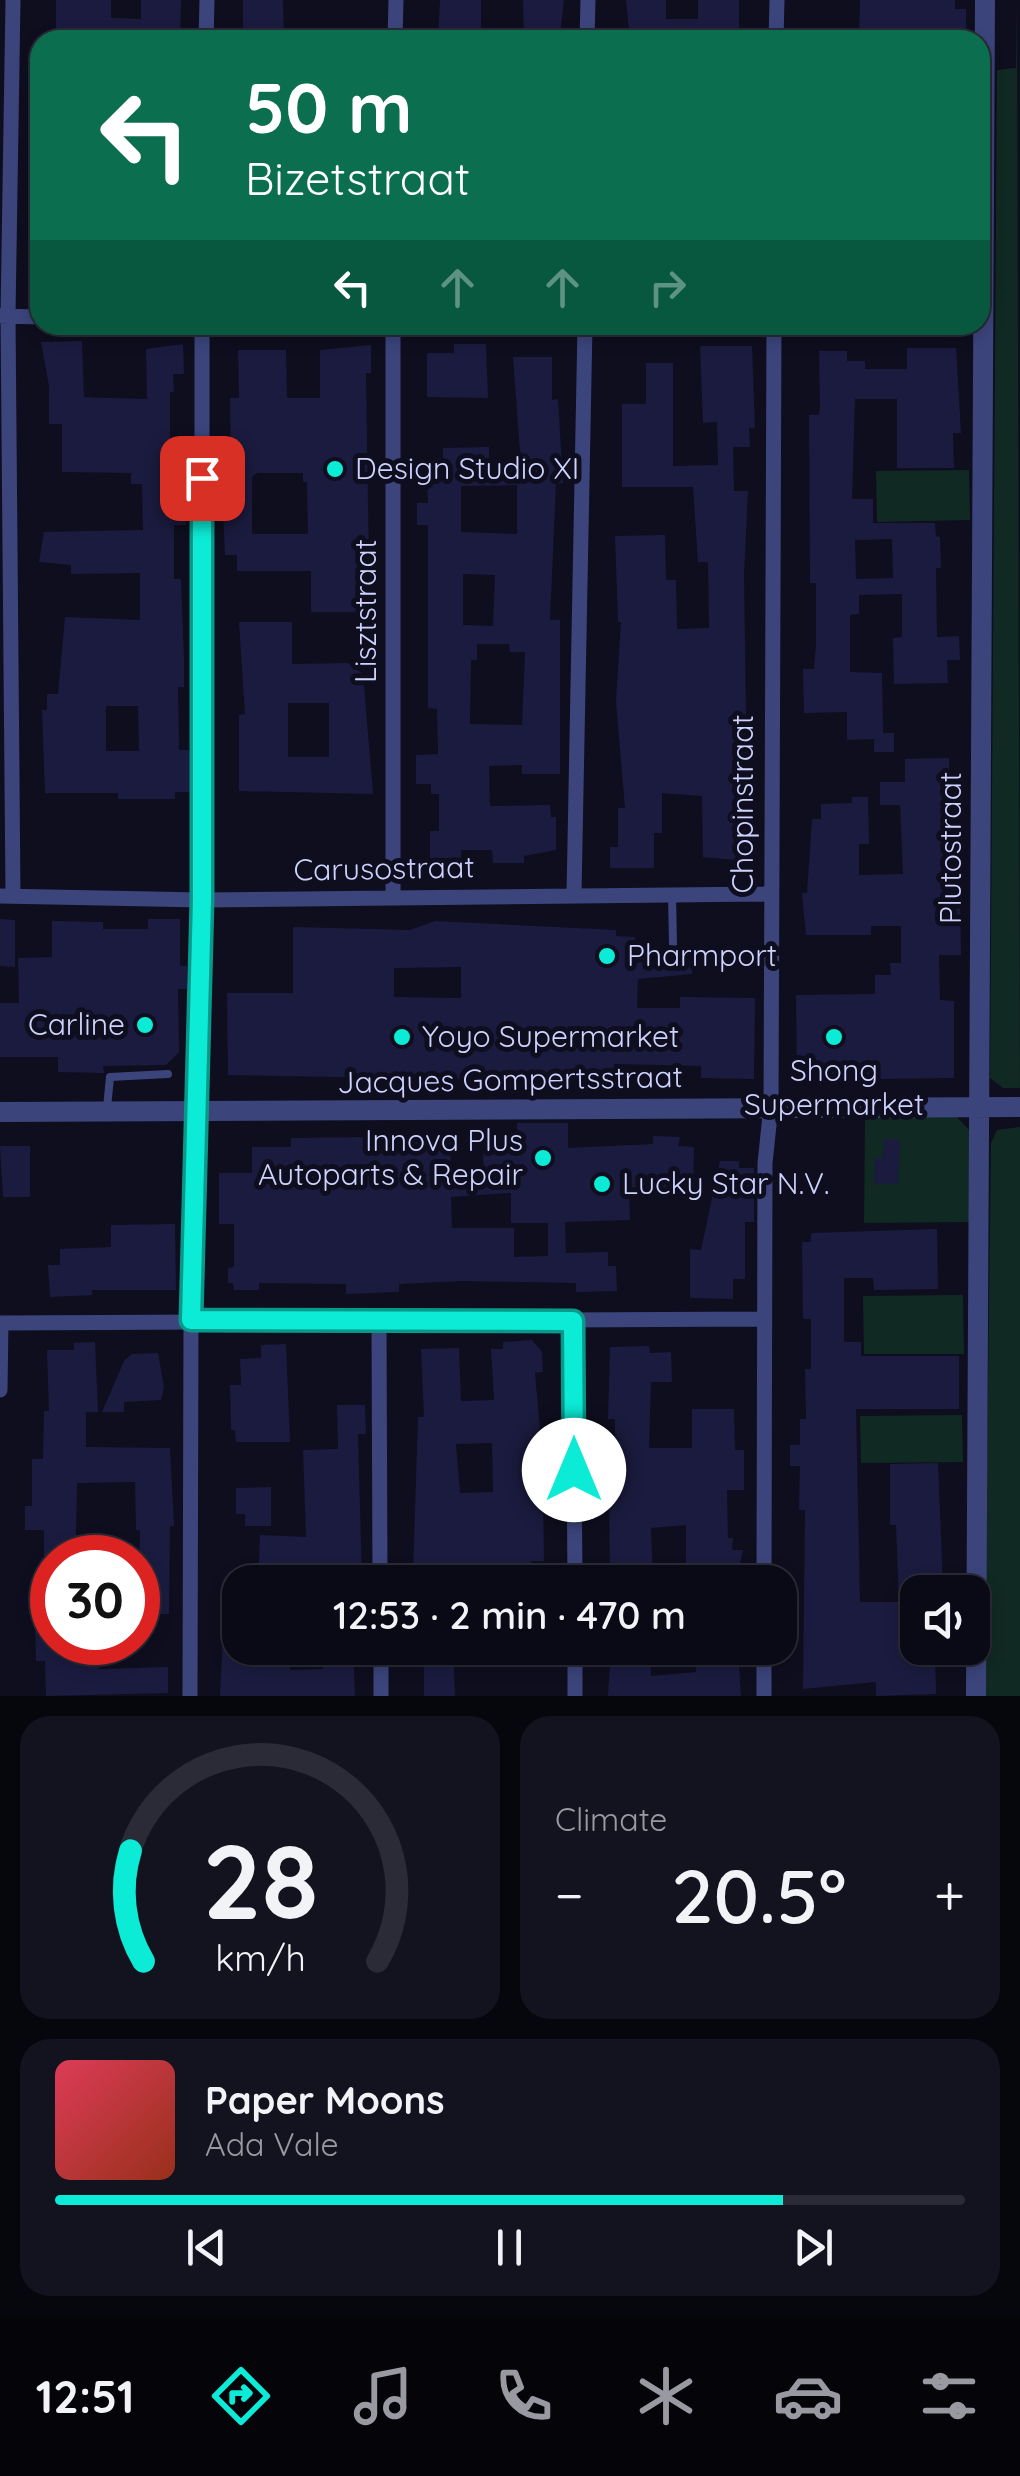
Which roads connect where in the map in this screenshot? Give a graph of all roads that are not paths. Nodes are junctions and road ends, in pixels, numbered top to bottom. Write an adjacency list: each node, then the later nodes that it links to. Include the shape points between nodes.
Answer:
1 (14, 0): 12 (street)
2 (207, 0): 7 (street)
3 (396, 0): 8 (street)
4 (588, 0): 9 (street)
5 (776, 0): 10 (street)
6 (985, 0): 11 (street, Plutostraat)
7 (206, 30)
8 (395, 30)
9 (587, 30)
10 (776, 30)
11 (985, 30)
12 (4, 316): 13 (street); 22 (street)
13 (30, 316)
14 (202, 335): 24 (street)
15 (393, 335): 23 (street, Lisztstraat)
16 (585, 335): 19 (street)
17 (774, 335): 21 (street, Chopinstraat)
18 (982, 335): 28 (street, Plutostraat)
19 (574, 894): 20 (street, Carusostraat); 23 (street, Carusostraat)
20 (672, 894): 21 (street, Carusostraat); 25 (lane)
21 (770, 894): 27 (street, Chopinstraat)
22 (6, 896): 24 (street, Carusostraat)
23 (394, 897): 24 (street, Carusostraat)
24 (202, 900): 32 (street)
25 (673, 946)
26 (168, 1074): 31 (lane, via 110,1077)
27 (771, 1106): 28 (street, Jacques Gompertsstraat); 32 (street, Jacques Gompertsstraat); 33 (street, Chopinstraat)
28 (980, 1106): 29 (street, Jacques Gompertsstraat); 49 (street, Plutostraat)
29 (1012, 1106)
30 (0, 1112): 31 (street, Jacques Gompertsstraat)
31 (108, 1113): 32 (street, Jacques Gompertsstraat)
32 (197, 1114): 34 (street)
33 (763, 1319): 36 (street); 41 (street, Chopinstraat)
34 (191, 1320): 35 (street); 37 (street); 45 (street)
35 (379, 1320): 36 (street); 39 (street)
36 (573, 1321): 40 (street)
37 (0, 1323): 38 (street)
38 (0, 1390)
39 (380, 1565)
40 (574, 1565)
41 (764, 1565)
42 (380, 1665): 46 (street)
43 (575, 1665): 47 (street)
44 (764, 1665): 48 (street)
45 (190, 1696)
46 (381, 1696)
47 (575, 1696)
48 (764, 1696)
49 (976, 1696)

